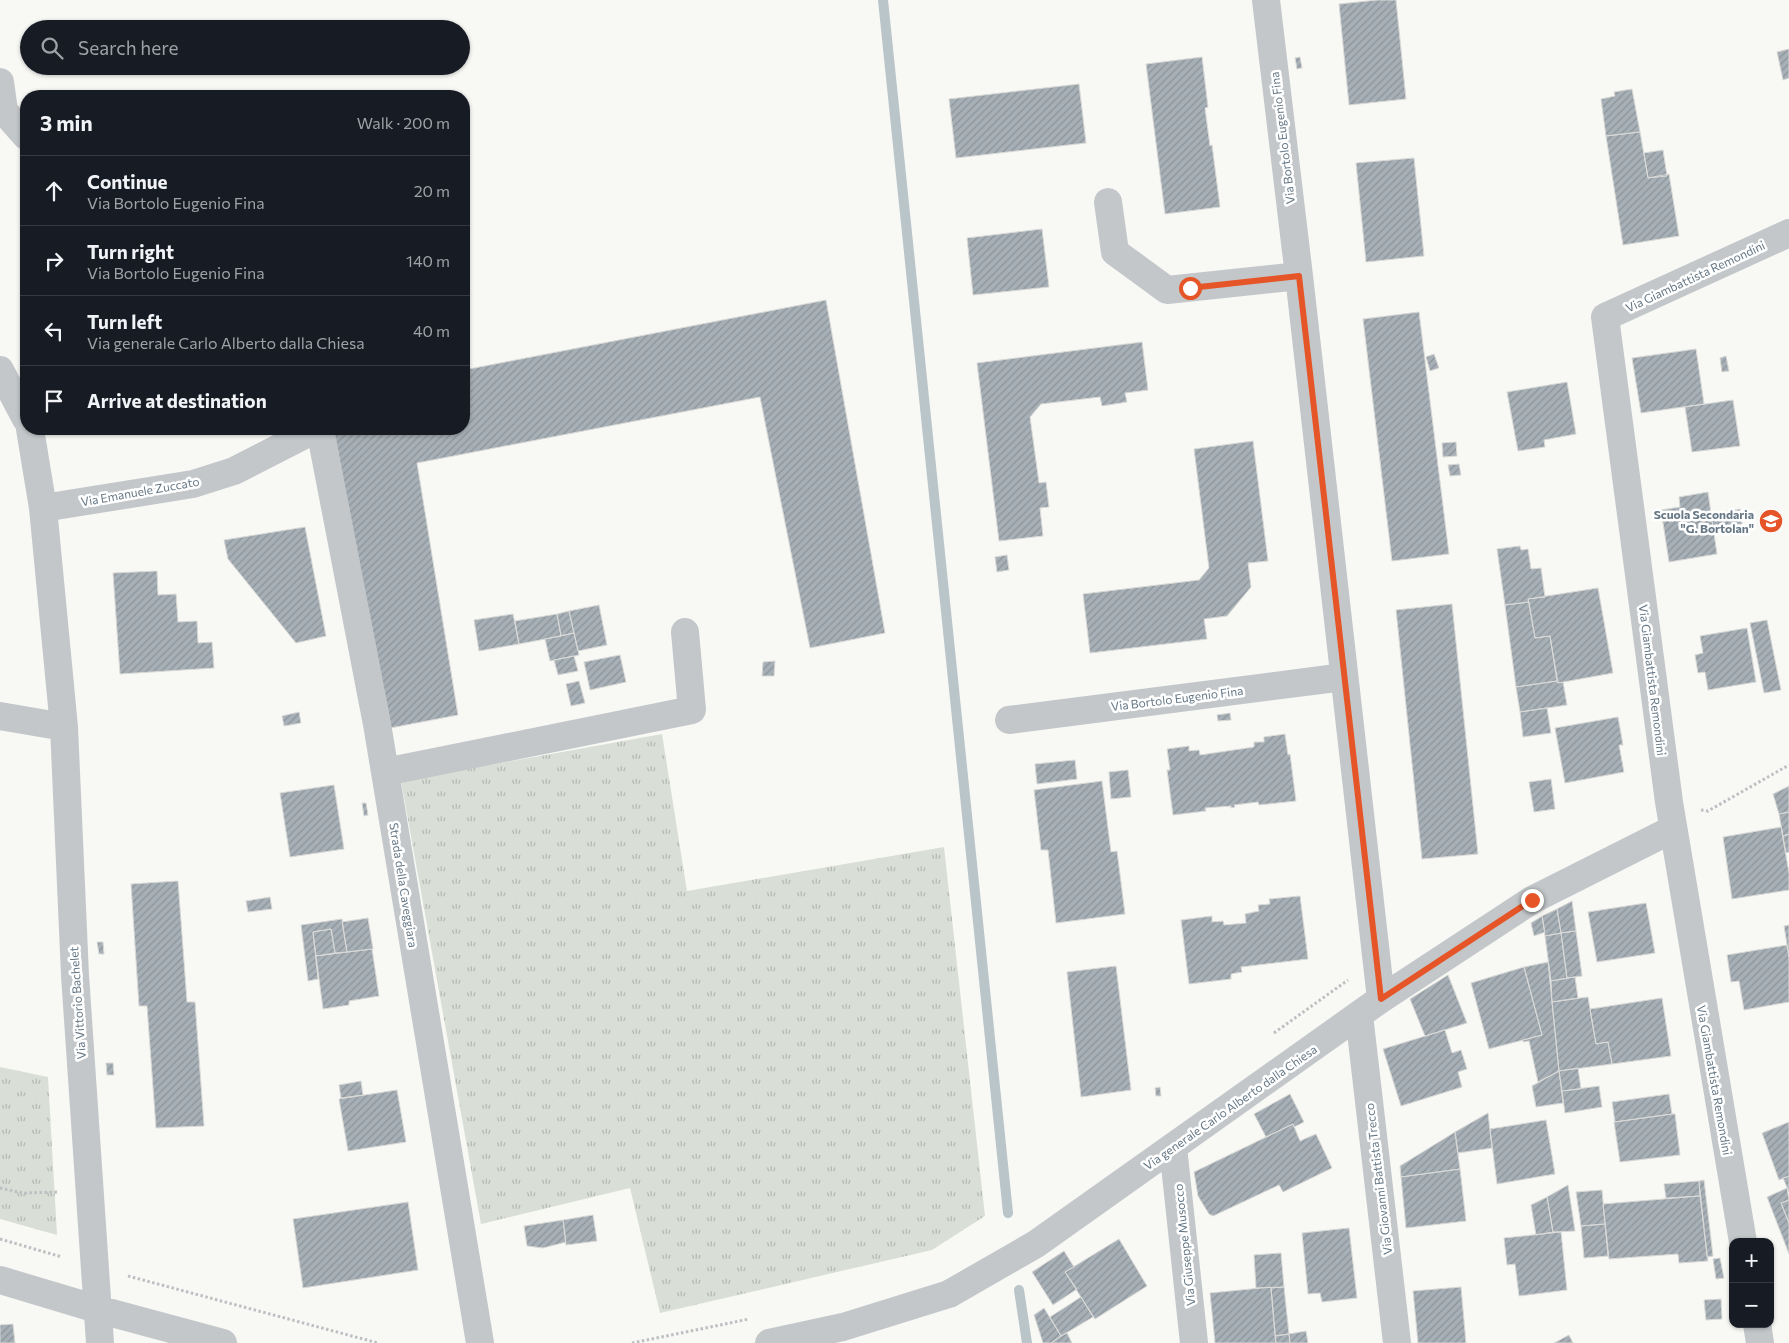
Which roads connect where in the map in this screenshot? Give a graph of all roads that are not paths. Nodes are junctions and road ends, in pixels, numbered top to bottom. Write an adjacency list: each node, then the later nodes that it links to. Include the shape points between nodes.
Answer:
1 (1266, 0): 6 (street, Via Bortolo Eugenio Fina)
2 (0, 82): 3 (street, via 4,111)
3 (20, 129)
4 (1108, 202): 6 (street, via 1115,252 1167,290)
5 (1789, 233): 19 (street, Via Giambattista Remondini, via 1605,317)
6 (1299, 276): 14 (street, Via Bortolo Eugenio Fina)
7 (0, 370): 8 (street)
8 (20, 408)
9 (31, 435): 12 (street)
10 (306, 435): 12 (street, Via Emanuele Zuccato, via 234,471 193,484)
11 (319, 435): 18 (street, Strada della Caveggiara)
12 (43, 508): 17 (street)
13 (685, 632): 18 (street, via 692,710)
14 (1344, 677): 16 (street, Via Bortolo Eugenio Fina); 20 (street, Via Bortolo Eugenio Fina)
15 (0, 716): 17 (street)
16 (1009, 720)
17 (64, 727): 25 (street, Via Vittorio Bachelet, via 75,975)
18 (385, 772): 29 (street, Strada della Caveggiara)
19 (1673, 829): 20 (street, Via generale Carlo Alberto dalla Chiesa, via 1532,900); 23 (street, Via Giambattista Remondini)
20 (1381, 999): 21 (street, Via generale Carlo Alberto dalla Chiesa)
21 (1359, 1015): 22 (street, Via generale Carlo Alberto dalla Chiesa); 32 (street, Via Giovanni Battista Trecco)
22 (1173, 1147): 30 (street, Via generale Carlo Alberto dalla Chiesa, via 1036,1244 949,1294 844,1327); 31 (street, Via Giuseppe Musocco)
23 (1742, 1238)
24 (0, 1280): 25 (street)
25 (97, 1309): 27 (street, Via Vittorio Bachelet); 28 (street)
26 (1758, 1328): 33 (street)
27 (100, 1343)
28 (223, 1343)
29 (480, 1343)
30 (769, 1343)
31 (1194, 1343)
32 (1398, 1343)
33 (1760, 1343)

